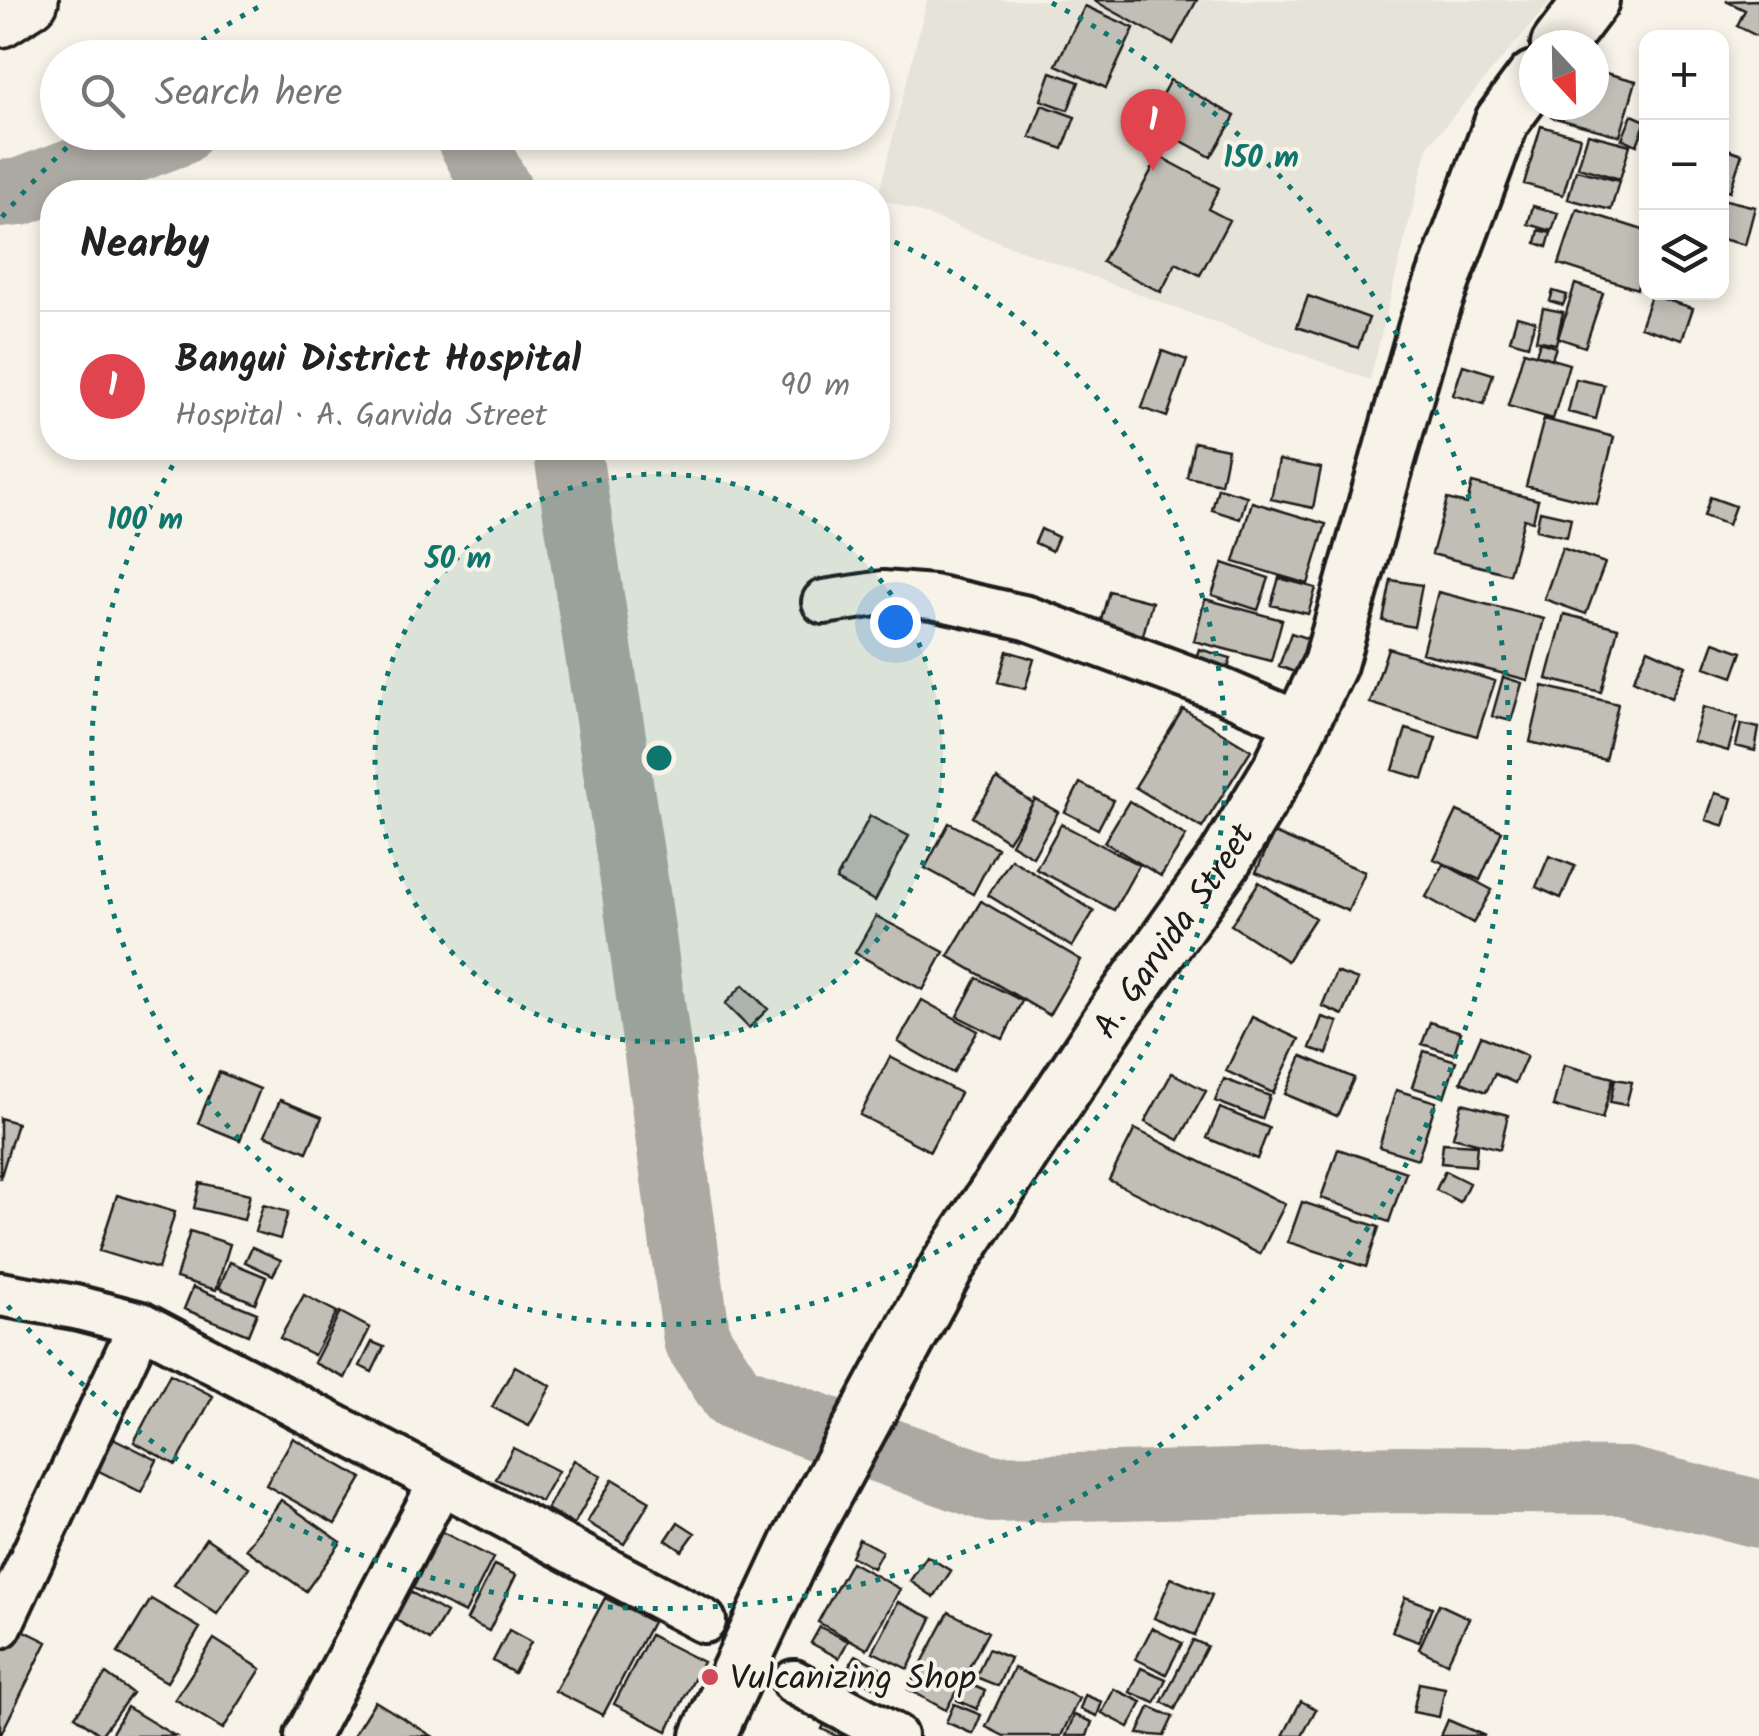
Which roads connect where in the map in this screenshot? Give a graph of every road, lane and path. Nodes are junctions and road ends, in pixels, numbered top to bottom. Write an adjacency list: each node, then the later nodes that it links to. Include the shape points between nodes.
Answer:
1 (30, 0): 3 (highway)
2 (1592, 0): 4 (main road)
3 (0, 20)
4 (1569, 30)
5 (1519, 98): 7 (main road, A. Garvida Street, via 1502,121 1426,326 1330,664)
6 (824, 602): 7 (street, via 884,593 1027,618)
7 (1301, 724): 15 (main road, A. Garvida Street, via 1226,859 948,1265 800,1539)
8 (0, 1294): 9 (street)
9 (141, 1324): 10 (street); 12 (street)
10 (441, 1482): 11 (street); 14 (street)
11 (704, 1621)
12 (0, 1626)
13 (794, 1682): 16 (street)
14 (307, 1736)
15 (708, 1736)
16 (895, 1736)

